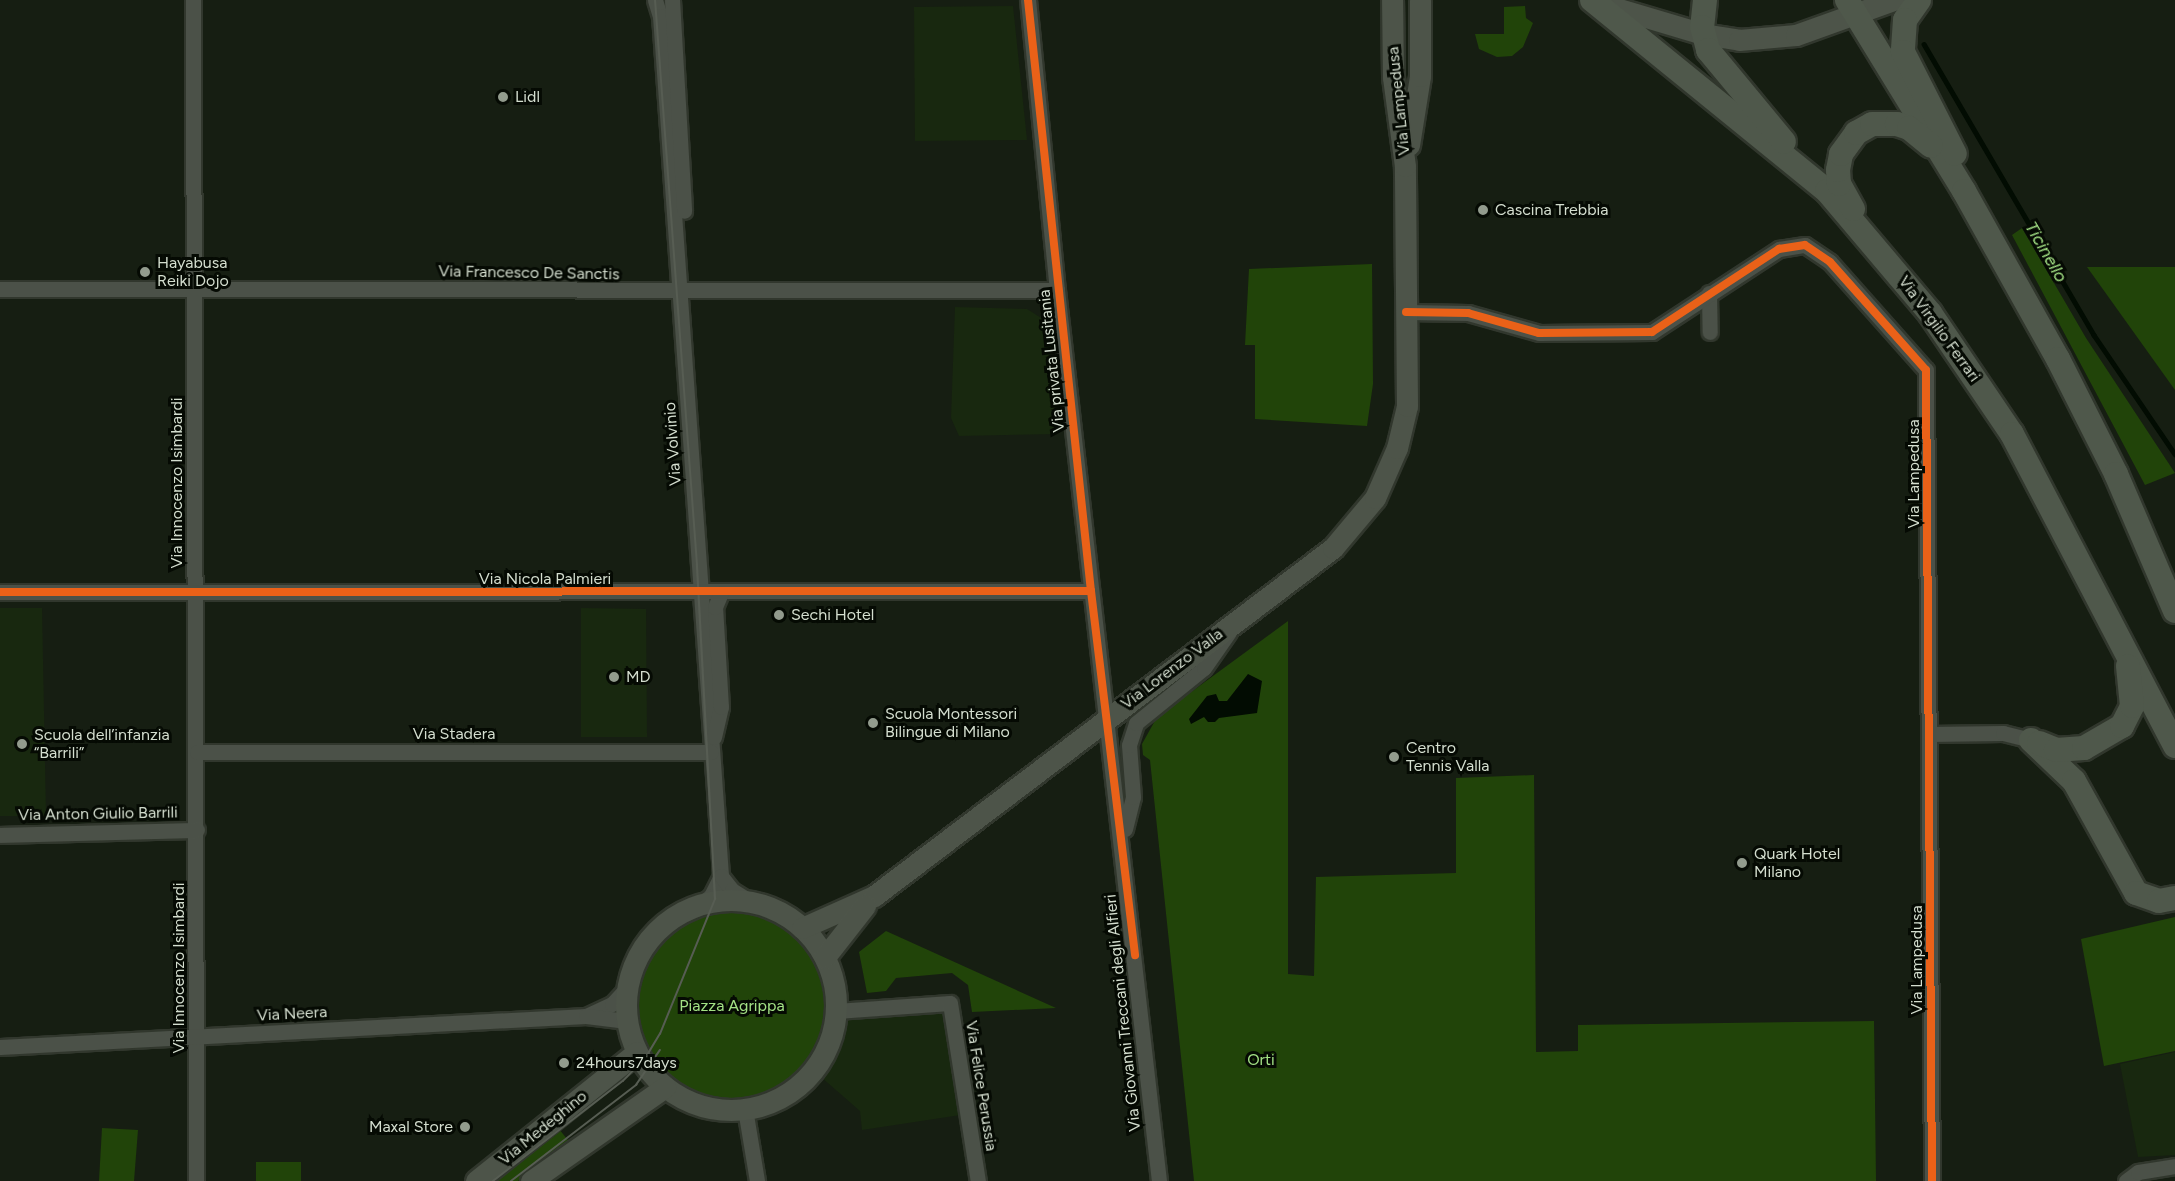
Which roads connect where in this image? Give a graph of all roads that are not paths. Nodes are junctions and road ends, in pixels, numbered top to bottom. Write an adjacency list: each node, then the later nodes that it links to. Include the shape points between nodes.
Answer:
1 (193, 0): 18 (street, Via Innocenzo Isimbardi)
2 (655, 0): 21 (street, Via Volvinio, via 659,7)
3 (672, 0): 21 (street, Via Volvinio, via 689,275)
4 (1028, 0): 20 (street, Via privata Lusitania)
5 (1392, 0): 14 (main road, Via Lampedusa, via 1393,77)
6 (1420, 0): 14 (main road, Via Lampedusa, via 1420,76)
7 (1592, 0): 12 (main road); 16 (main road, Via Virgilio Ferrari)
8 (1705, 0): 12 (main road)
9 (1894, 0): 11 (main road)
10 (1919, 0): 15 (main road, via 1905,20 1903,52 1953,145)
11 (1851, 8): 12 (main road, via 1777,39 1739,40); 13 (main road)
12 (1703, 34): 16 (main road, via 1714,60)
13 (1947, 163): 15 (main road); 17 (main road, via 1923,138 1897,124 1872,124 1847,142 1839,162 1839,184)
14 (1406, 166): 23 (main road, Via Lampedusa)
15 (1964, 191): 31 (main road, via 2116,474)
16 (1827, 192): 17 (main road, Via Virgilio Ferrari)
17 (1877, 247): 33 (main road, Via Virgilio Ferrari, via 1967,364 2012,434)
18 (194, 288): 19 (street, Via Francesco De Sanctis); 21 (street, Via Francesco De Sanctis); 26 (street, Via Innocenzo Isimbardi)
19 (0, 290)
20 (1057, 290): 21 (street, Via Francesco De Sanctis); 27 (street, Via privata Lusitania)
21 (680, 293): 29 (street, Via Volvinio)
22 (1709, 293): 23 (street, Via Lampedusa, via 1661,328 1639,333 1539,333 1468,313); 24 (street); 35 (street, Via Lampedusa, via 1779,249 1805,245 1830,262 1926,370)
23 (1406, 312): 25 (main road, Via Lampedusa, via 1405,417 1393,459)
24 (1710, 332)
25 (1375, 498): 32 (main road, Via Lorenzo Valla, via 1341,540)
26 (195, 591): 28 (street, Via Nicola Palmieri); 29 (street, Via Nicola Palmieri); 38 (street, Via Innocenzo Isimbardi)
27 (1091, 591): 30 (street, Via Nicola Palmieri); 34 (street, Via privata Lusitania)
28 (0, 592)
29 (701, 594): 30 (street, Via Nicola Palmieri); 39 (street, Via Volvinio)
30 (718, 600): 39 (street, Via Volvinio, via 722,693)
31 (2175, 611)
32 (1236, 621): 34 (main road, Via Lorenzo Valla); 42 (street, Via Giovanni Treccani degli Alfieri, via 1204,668 1136,723 1129,745 1133,797)
33 (2116, 628): 36 (main road, via 2131,677 2132,706 2127,721 2084,748 2056,750); 37 (main road, Via Virgilio Ferrari)
34 (1107, 719): 42 (street, Via Giovanni Treccani degli Alfieri); 44 (main road, Via Lorenzo Valla)
35 (1929, 734): 36 (street, via 2003,733); 66 (street, Via Lampedusa)
36 (2031, 740): 45 (main road, via 2074,781 2136,893 2159,901)
37 (2175, 746)
38 (196, 752): 39 (street, Via Stadera); 40 (street, Via Innocenzo Isimbardi)
39 (711, 752): 43 (street, Via Volvinio)
40 (197, 830): 41 (street, Via Anton Giulio Barrili); 54 (street, Via Innocenzo Isimbardi)
41 (0, 835)
42 (1122, 841): 65 (street, Via Giovanni Treccani degli Alfieri)
43 (721, 876): 46 (street, via 732,890); 47 (street, via 711,896)
44 (874, 896): 48 (main road, Via Lorenzo Valla); 49 (main road, Via Lorenzo Valla)
45 (2175, 898)
46 (752, 902): 47 (main road, via 725,900); 48 (main road, via 779,912)
47 (698, 906): 50 (main road, via 677,915 651,937 633,966)
48 (802, 928): 49 (main road)
49 (825, 957): 51 (main road)
50 (627, 988): 52 (street, Via Neera, via 612,1004); 53 (main road)
51 (836, 1011): 58 (main road, via 827,1048 805,1080 778,1099); 64 (street, Via Felice Perussia, via 950,1003)
52 (586, 1016): 53 (street, Via Neera); 54 (street, Via Neera)
53 (627, 1021): 56 (main road)
54 (196, 1036): 55 (street, Via Neera); 60 (street, Via Innocenzo Isimbardi)
55 (0, 1047)
56 (637, 1052): 57 (main road); 61 (main road, Via Medeghino)
57 (665, 1087): 58 (main road, via 702,1106); 62 (main road, Via Medeghino)
58 (745, 1109): 63 (street)
59 (2175, 1166): 67 (street, via 2138,1172)
60 (196, 1181)
61 (476, 1181)
62 (531, 1181)
63 (757, 1181)
64 (978, 1181)
65 (1159, 1181)
66 (1932, 1181)
67 (2126, 1181)

